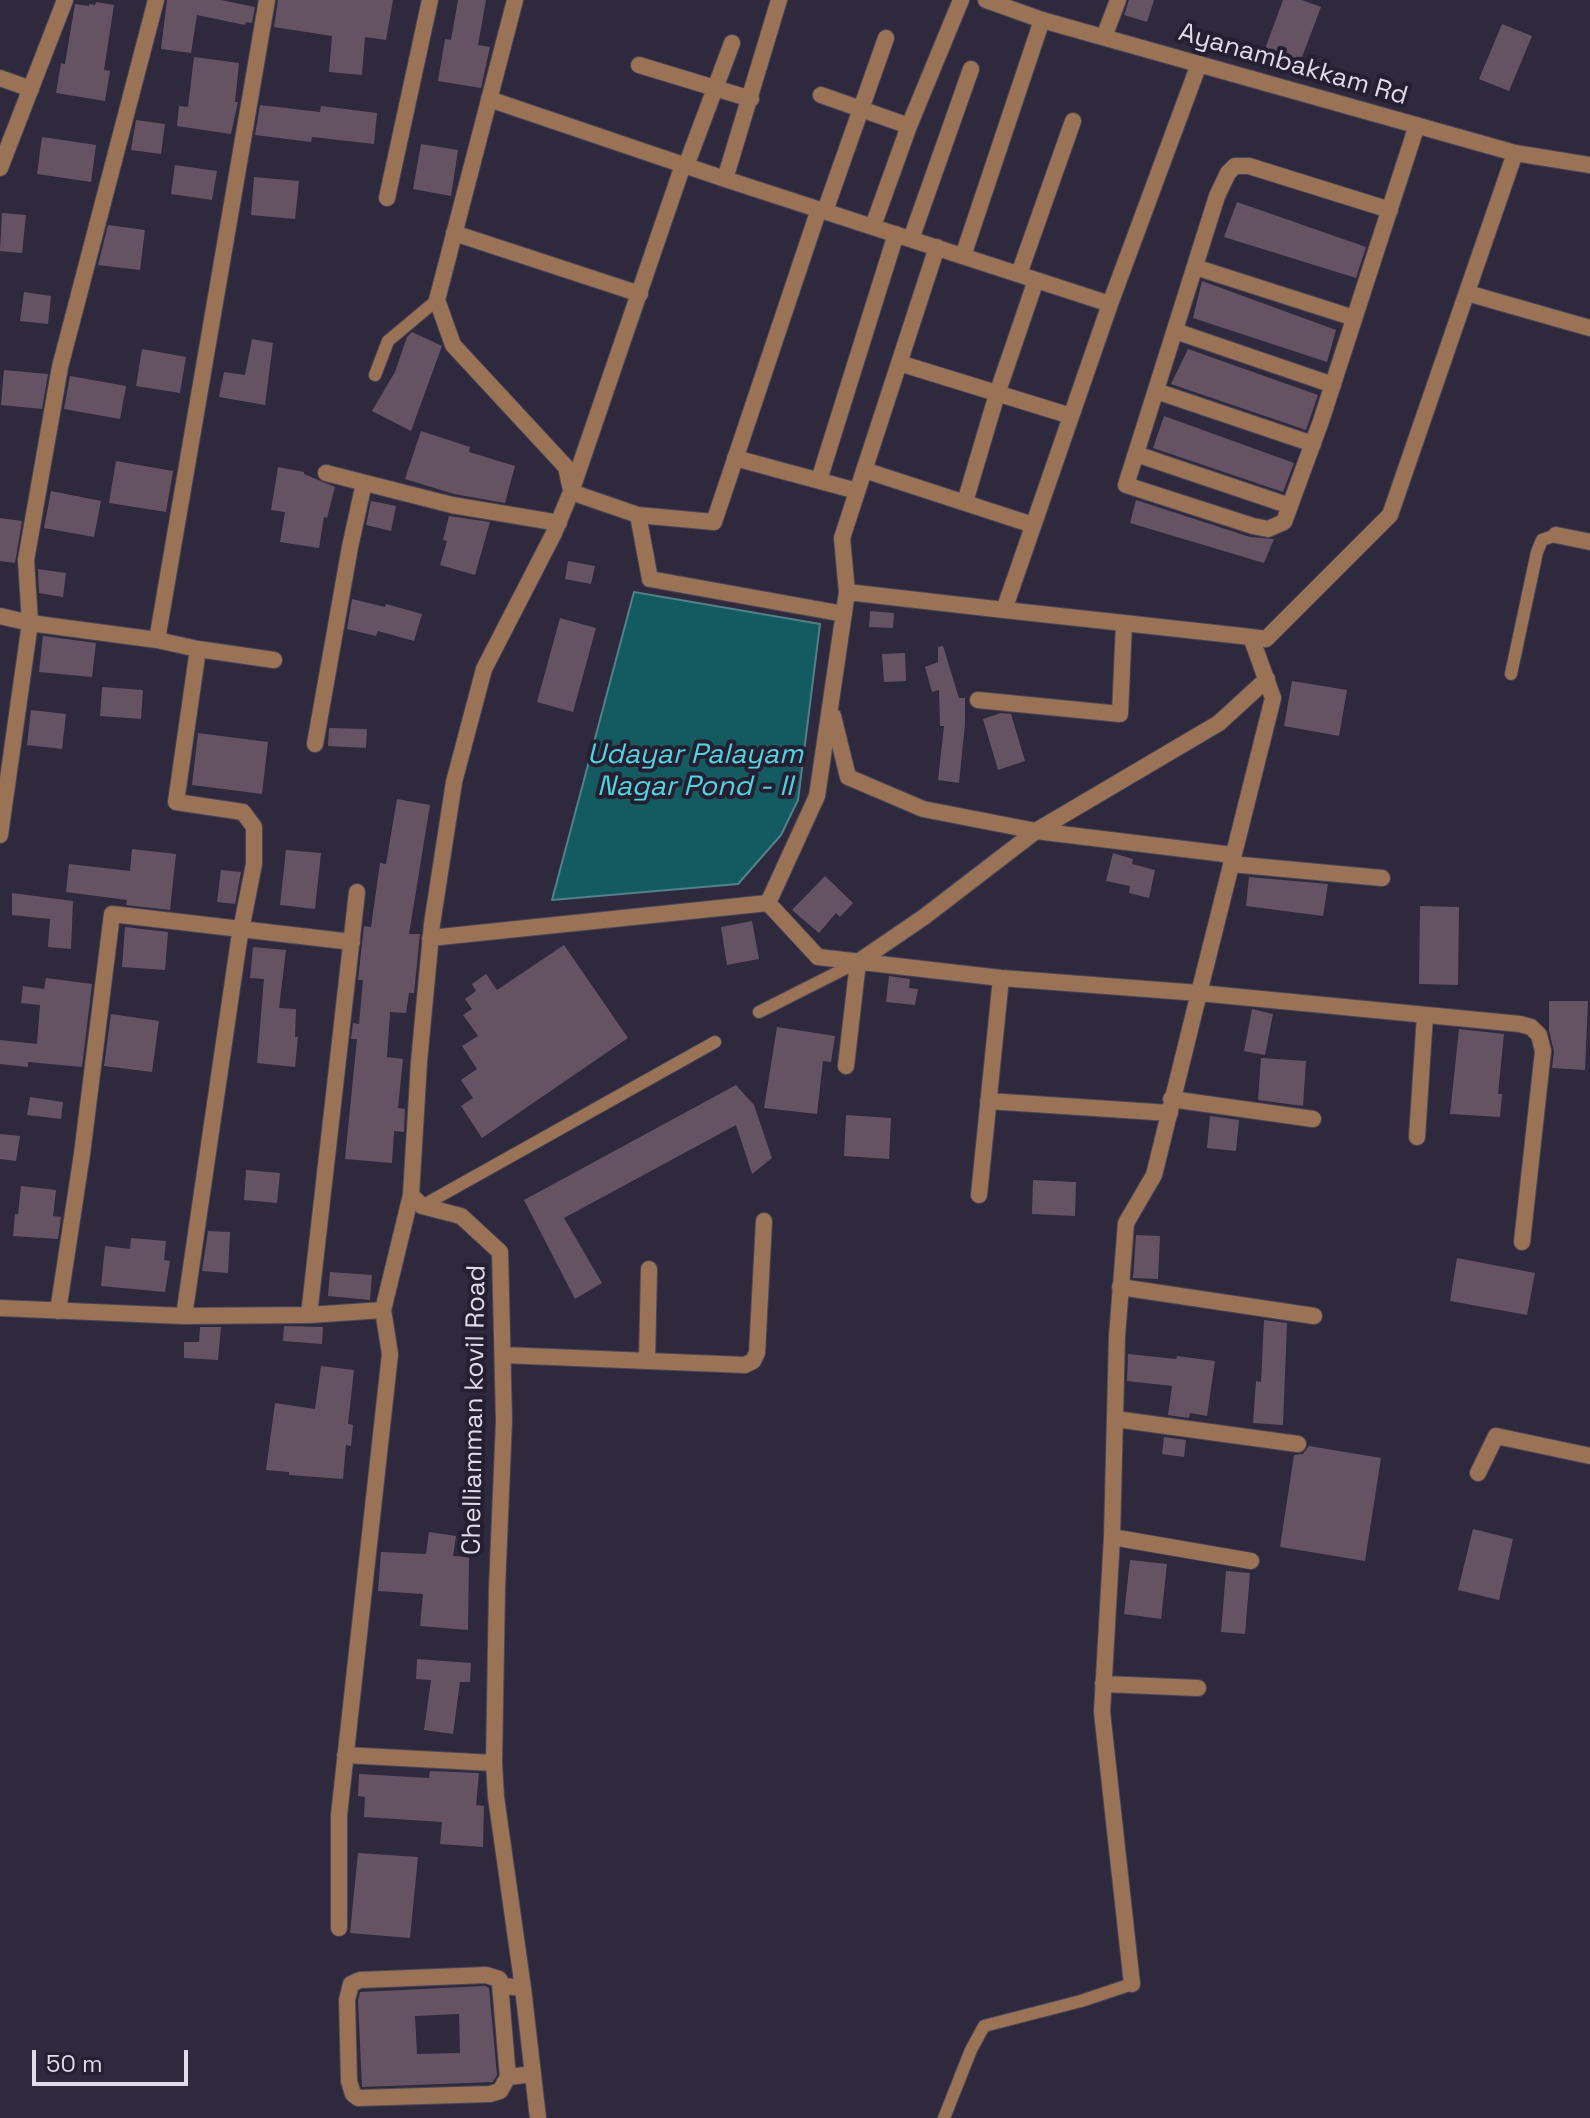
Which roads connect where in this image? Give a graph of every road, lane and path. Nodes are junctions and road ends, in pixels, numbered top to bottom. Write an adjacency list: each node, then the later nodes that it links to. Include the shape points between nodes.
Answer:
1 (65, 0): 18 (street)
2 (156, 0): 76 (street, via 60,367 26,560)
3 (267, 0): 79 (street)
4 (430, 0): 32 (street)
5 (515, 0): 21 (street)
6 (779, 0): 22 (street)
7 (961, 0): 26 (street)
8 (986, 0): 10 (street, Ayanambakkam Rd)
9 (1118, 0): 11 (street)
10 (1042, 20): 11 (street, Ayanambakkam Rd); 39 (street)
11 (1104, 37): 14 (street, Ayanambakkam Rd)
12 (886, 38): 23 (street)
13 (732, 43): 19 (street)
14 (1199, 64): 25 (street, Ayanambakkam Rd); 46 (street)
15 (639, 65): 19 (street)
16 (971, 69): 37 (street)
17 (0, 78): 18 (street)
18 (31, 89): 30 (street)
19 (716, 90): 22 (street); 29 (street)
20 (821, 95): 23 (street)
21 (489, 99): 29 (street); 36 (street)
22 (751, 99): 31 (street)
23 (861, 109): 26 (street); 33 (street)
24 (1073, 121): 41 (street)
25 (1417, 125): 27 (street, Ayanambakkam Rd); 34 (street)
26 (909, 126): 35 (street)
27 (1515, 153): 28 (street, Ayanambakkam Rd); 43 (street)
28 (1590, 164)
29 (685, 165): 31 (street); 44 (street)
30 (0, 168)
31 (725, 179): 33 (street)
32 (387, 198)
33 (822, 210): 35 (street); 58 (street)
34 (1390, 210): 40 (street, via 1235,166 1217,196); 47 (street)
35 (873, 226): 37 (street)
36 (454, 233): 44 (street); 45 (street)
37 (904, 236): 38 (street); 61 (street)
38 (937, 247): 39 (street); 50 (street)
39 (963, 256): 41 (street)
40 (1195, 267): 47 (street); 49 (street)
41 (1019, 274): 42 (street)
42 (1036, 280): 46 (street); 54 (street)
43 (1467, 293): 48 (street); 78 (street, via 1390,515 1266,639)
44 (640, 294): 64 (street)
45 (437, 300): 51 (lane, via 388,341); 64 (street, via 453,345 566,467)
46 (1110, 304): 55 (street)
47 (1354, 318): 52 (street)
48 (1590, 328)
49 (1175, 331): 52 (street); 53 (street)
50 (899, 363): 54 (street); 59 (street)
51 (375, 375)
52 (1333, 385): 56 (street)
53 (1156, 391): 56 (street); 57 (street)
54 (997, 394): 55 (street); 65 (street)
55 (1071, 416): 69 (street)
56 (1313, 444): 66 (street)
57 (1136, 454): 66 (street); 66 (street, via 1126,485 1268,529 1284,522)
58 (735, 458): 61 (street); 67 (street, via 714,522)
59 (864, 470): 63 (street); 65 (street)
60 (326, 473): 62 (street)
61 (819, 480): 63 (street)
62 (364, 483): 68 (street); 86 (street)
63 (857, 491): 72 (street, via 842,538)
64 (571, 492): 67 (street); 68 (street)
65 (965, 502): 69 (street)
66 (1290, 506)
67 (638, 515): 74 (street, via 650,579)
68 (559, 523): 94 (street, via 484,669 454,782)
69 (1033, 525): 73 (street)
70 (1556, 535): 71 (street); 82 (lane, via 1542,540 1537,552)
71 (1590, 542)
72 (847, 592): 73 (street); 74 (street)
73 (1004, 610): 77 (street)
74 (844, 614): 85 (street)
75 (0, 616): 76 (street)
76 (30, 623): 79 (street); 88 (street)
77 (1124, 623): 78 (street); 84 (street, via 1120,714)
78 (1251, 637): 83 (street)
79 (157, 640): 80 (street)
80 (198, 649): 81 (street); 93 (street, via 176,802 243,812 254,827 254,864)
81 (274, 660)
82 (1511, 674)
83 (1267, 679): 87 (street, via 1219,723); 89 (street, via 1273,698)
84 (978, 700)
85 (831, 704): 87 (street, via 848,777 923,809); 92 (street, via 817,796)
86 (315, 744)
87 (1036, 831): 89 (street); 96 (street)
88 (0, 835)
89 (1232, 859): 90 (street); 98 (street)
90 (1382, 878)
91 (357, 892): 95 (street)
92 (768, 903): 94 (street); 96 (street, via 818,957)
93 (241, 930): 95 (street); 115 (street, via 112,914); 117 (street)
94 (430, 938): 108 (street, via 419,1062)
95 (352, 942): 116 (street)
96 (858, 962): 97 (street); 99 (lane); 102 (street)
97 (1001, 978): 98 (street); 103 (street)
98 (1199, 993): 100 (street); 104 (street)
99 (759, 1012)
100 (1425, 1015): 106 (street); 110 (street, via 1520,1024 1539,1035 1543,1051)
101 (715, 1042): 108 (lane)
102 (846, 1066)
103 (988, 1101): 104 (street); 107 (street)
104 (1170, 1106): 105 (street); 112 (street, via 1154,1175 1126,1223)
105 (1313, 1119)
106 (1417, 1137)
107 (979, 1195)
108 (416, 1201): 114 (street); 119 (street, Chelliamman kovil Road, via 461,1216 500,1252)
109 (764, 1221): 120 (street, via 753,1361)
110 (1522, 1242)
111 (649, 1269): 120 (street)
112 (1120, 1287): 118 (street); 121 (street)
113 (0, 1308): 115 (street)
114 (383, 1310): 116 (street); 129 (street, via 390,1354)
115 (58, 1311): 117 (street)
116 (309, 1315): 117 (street)
117 (184, 1316)
118 (1314, 1316)
119 (503, 1355): 120 (street); 130 (street, Chelliamman kovil Road)
120 (647, 1361)
121 (1115, 1419): 122 (street); 125 (street)
122 (1298, 1444)
123 (1590, 1456): 124 (street, via 1496,1436)
124 (1478, 1473)
125 (1112, 1537): 126 (street); 127 (street)
126 (1251, 1561)
127 (1103, 1684): 128 (street); 133 (street)
128 (1198, 1688)
129 (345, 1755): 130 (street); 131 (street)
130 (494, 1763): 134 (street, Chelliamman kovil Road)
131 (339, 1928)
132 (500, 1984): 134 (street); 136 (street); 136 (street, via 486,1975 351,1984 349,2081 358,2098 382,2098 490,2094 500,2091)
133 (1132, 1984): 138 (lane, via 984,2026)
134 (523, 1988): 135 (street, Chelliamman kovil Road)
135 (533, 2074): 136 (street); 137 (street, Chelliamman kovil Road)
136 (508, 2077)
137 (538, 2118)
138 (944, 2118)

